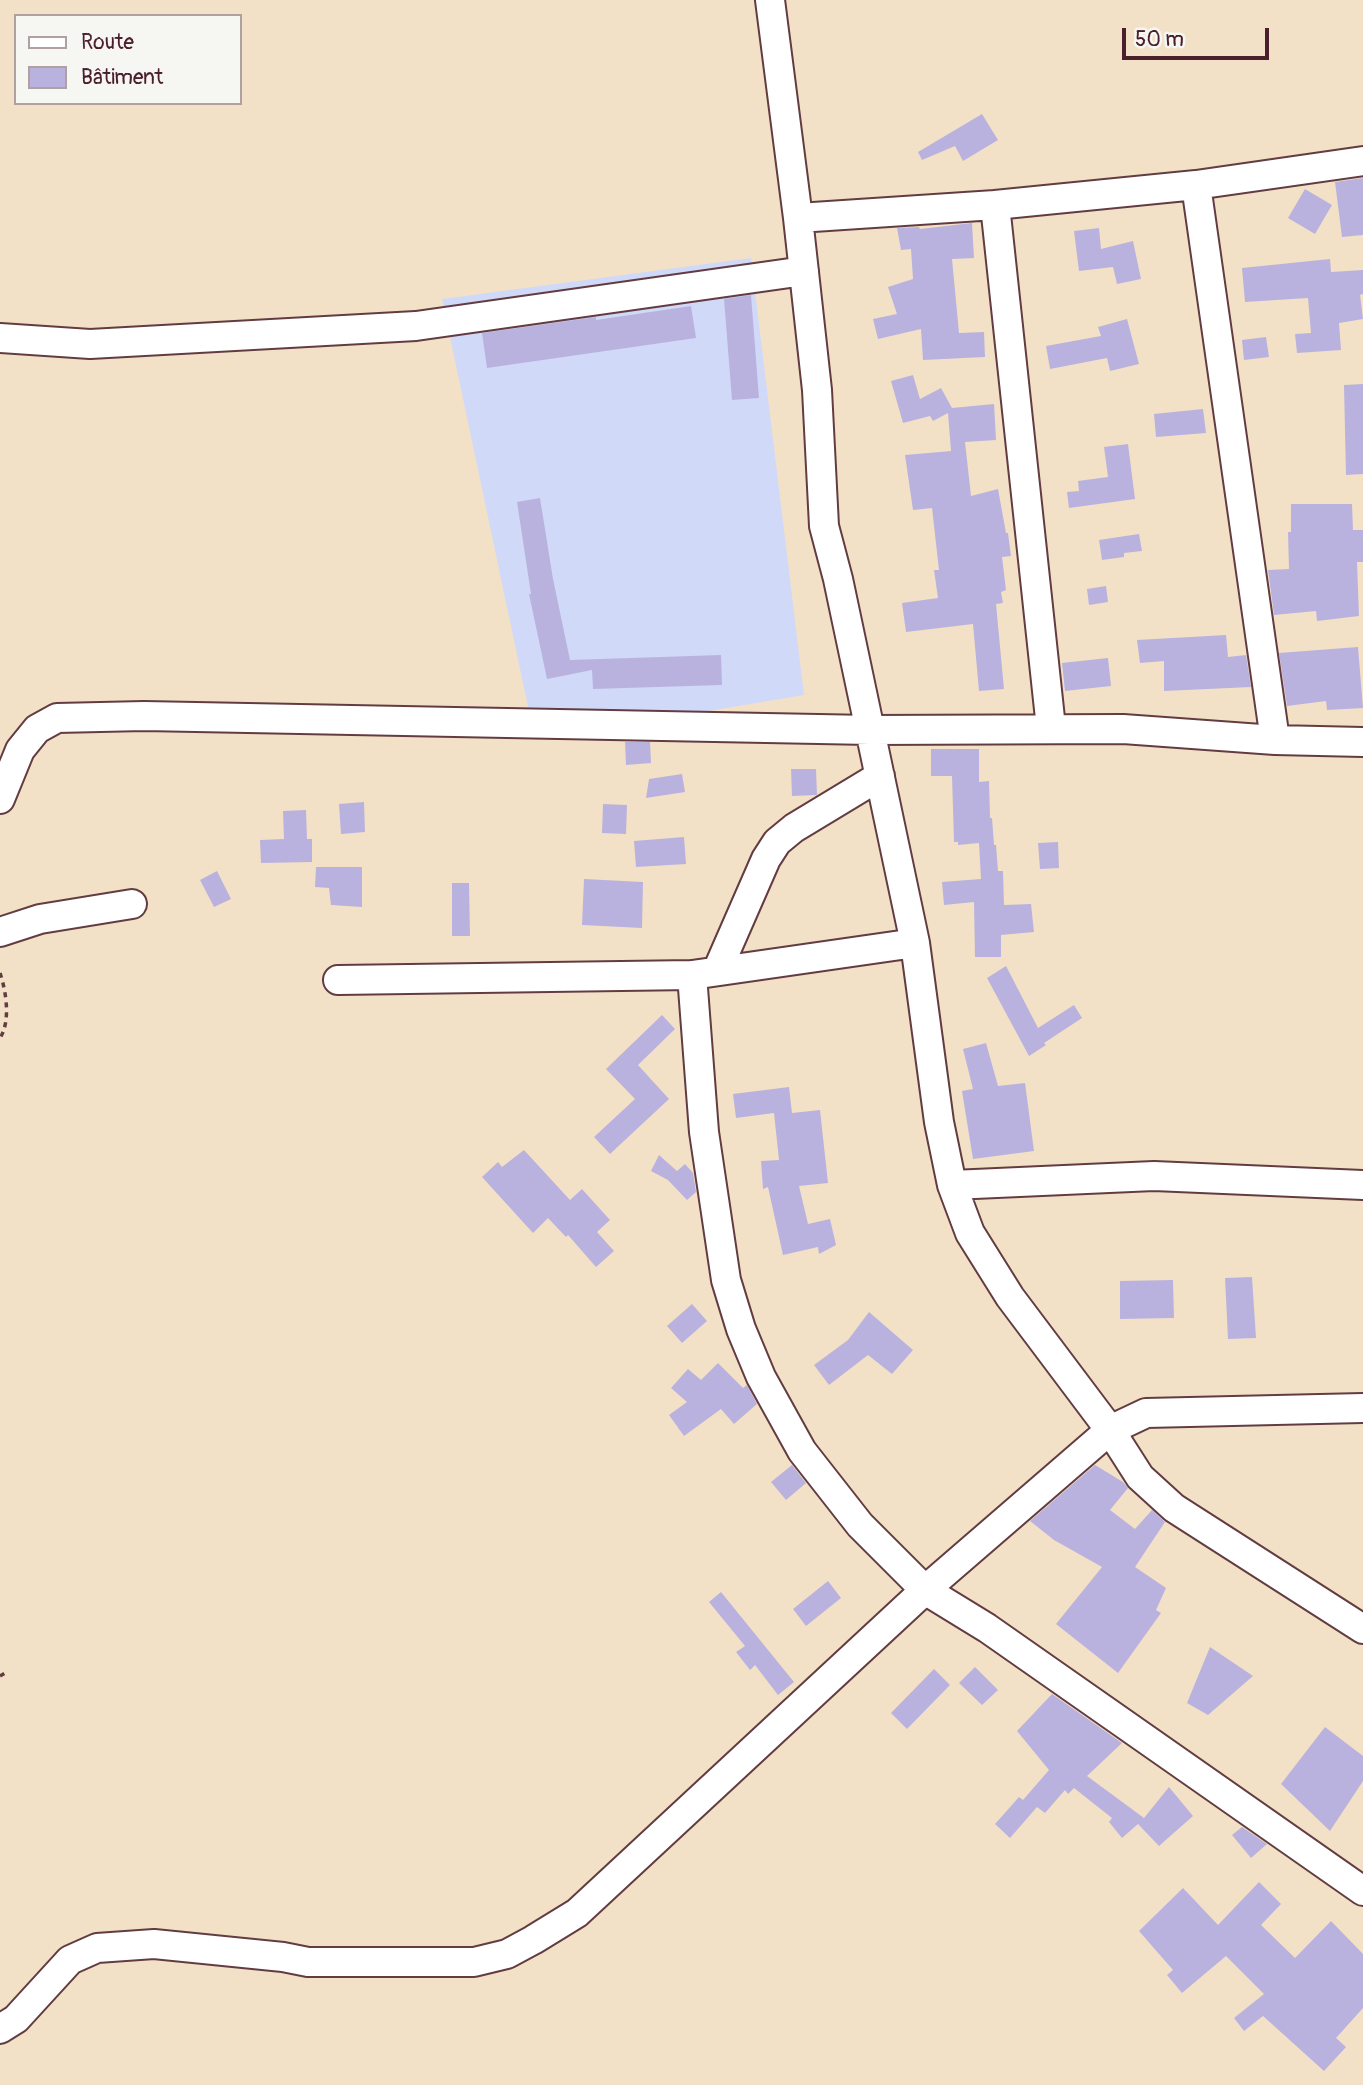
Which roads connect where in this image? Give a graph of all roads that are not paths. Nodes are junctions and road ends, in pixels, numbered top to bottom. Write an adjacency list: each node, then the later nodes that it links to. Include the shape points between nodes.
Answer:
1 (770, 0): 5 (street)
2 (1363, 161): 3 (street)
3 (1196, 185): 4 (street); 10 (street)
4 (995, 205): 5 (street); 8 (street)
5 (799, 218): 6 (street)
6 (804, 271): 7 (street, via 416,326 90,344); 9 (street, via 817,390 824,526)
7 (0, 338)
8 (1051, 728): 9 (street); 10 (street)
9 (870, 730): 12 (street); 13 (street, via 57,718 37,729 20,750)
10 (1275, 740): 11 (street)
11 (1363, 742)
12 (880, 776): 16 (street); 17 (street, via 777,842)
13 (0, 799)
14 (132, 904): 15 (street, via 40,919)
15 (0, 932)
16 (915, 943): 17 (street); 19 (street)
17 (704, 973): 18 (street); 23 (street, via 704,1132 726,1280 741,1329 761,1377 802,1451 860,1525)
18 (338, 980)
19 (952, 1185): 20 (street, via 1154,1176); 22 (street, via 970,1233 1010,1297)
20 (1363, 1185)
21 (1363, 1408): 22 (street, via 1146,1413)
22 (1110, 1430): 23 (street); 24 (street, via 1140,1477 1174,1508)
23 (925, 1590): 25 (street, via 987,1628); 26 (street, via 577,1913 507,1954 474,1962 386,1964 308,1962 154,1944 97,1948 70,1960 16,2019)
24 (1363, 1629)
25 (1363, 1891)
26 (0, 2029)

